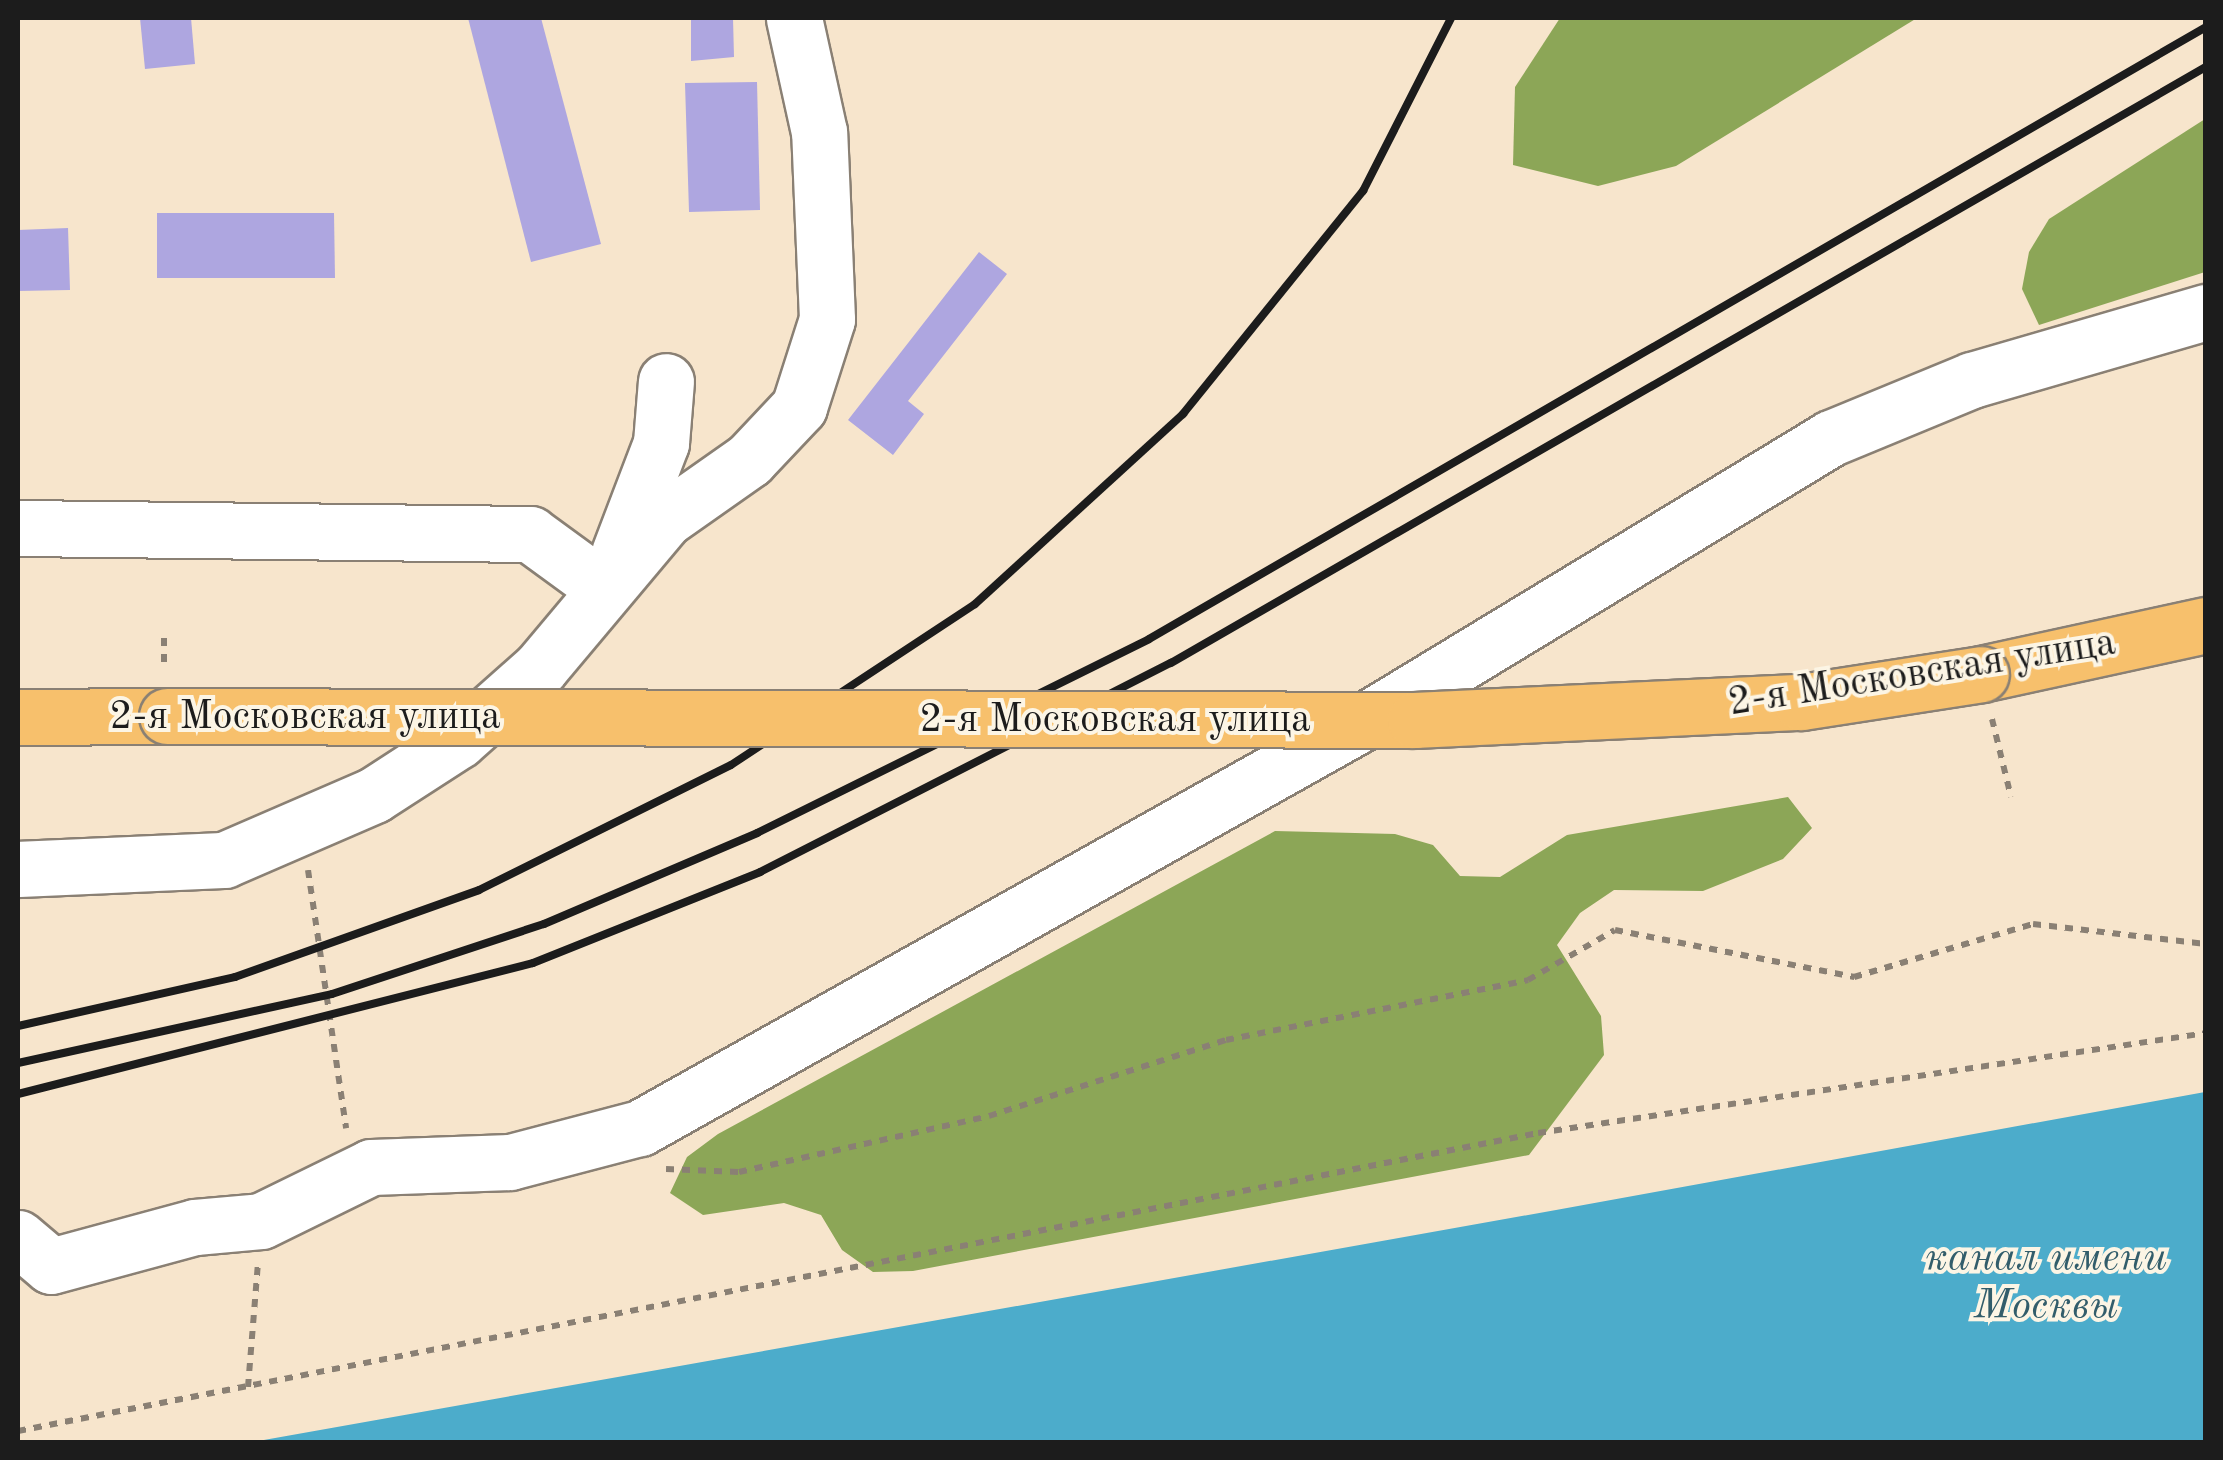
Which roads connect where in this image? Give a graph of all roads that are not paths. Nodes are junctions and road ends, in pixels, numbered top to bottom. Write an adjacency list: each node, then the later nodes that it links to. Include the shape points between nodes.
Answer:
1 (794, 18): 5 (street, via 819,132 827,319 820,364 799,407 750,460 664,520)
2 (2206, 312): 9 (street, via 1972,380 1831,438 1341,734 640,1128 510,1162 371,1166 261,1221 195,1227 51,1266)
3 (666, 381): 5 (street, via 661,443)
4 (18, 528): 5 (street, via 530,534)
5 (604, 588): 8 (street, via 540,668 459,740 299,830 224,860)
6 (2206, 625): 7 (main road, 2-я Московская улица, bridge, via 1981,674 1800,702 1414,720)
7 (18, 718)
8 (18, 868)
9 (18, 1238)

